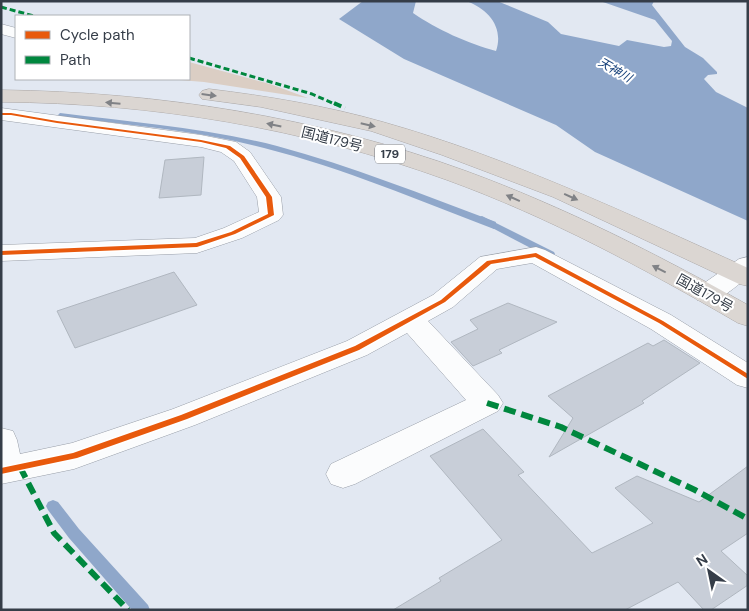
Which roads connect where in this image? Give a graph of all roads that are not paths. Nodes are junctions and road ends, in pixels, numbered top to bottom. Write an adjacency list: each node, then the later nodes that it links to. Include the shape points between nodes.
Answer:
1 (1, 29): 2 (street)
2 (15, 33)
3 (50, 80): 7 (highway, 国道179号 / 179, one-way to 7, via 261,101 376,126 561,192)
4 (4, 84): 8 (highway, 国道179号 / 179, one-way to 4, via 596,236 489,188 391,154 213,112 32,96)
5 (1, 114): 6 (street, via 228,147 242,157 258,180 269,198 271,215 197,245)
6 (1, 253)
7 (744, 272): 8 (street)
8 (707, 294): 9 (highway, 国道179号 / 179)
9 (748, 318)
10 (410, 319): 11 (street, via 443,302 489,262 536,255 661,322); 12 (street, via 357,348 184,417 74,456); 13 (street, via 487,403)
11 (748, 377)
12 (3, 460)
13 (343, 474)

